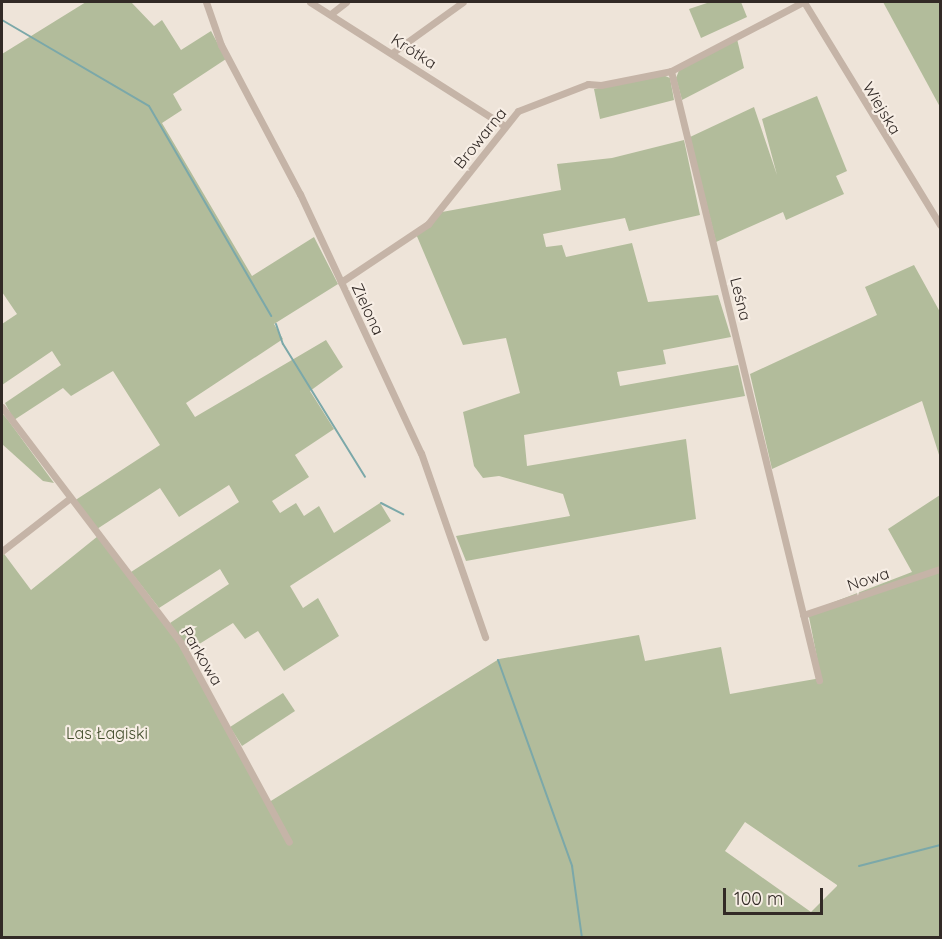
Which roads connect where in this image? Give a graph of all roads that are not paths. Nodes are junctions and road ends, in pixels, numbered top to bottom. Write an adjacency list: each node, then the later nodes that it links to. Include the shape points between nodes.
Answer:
1 (206, 2): 11 (street, Zielona, via 221,45 257,107)
2 (310, 2): 6 (street, Krótka)
3 (346, 2): 6 (street)
4 (463, 2): 7 (street)
5 (803, 2): 8 (street); 10 (street, Wiejska)
6 (332, 13): 7 (street, Krótka)
7 (392, 53): 9 (street, Krótka)
8 (671, 71): 9 (street, Browarna, via 601,86 588,84 528,106); 16 (street, Leśna)
9 (503, 125): 11 (street, Browarna, via 428,224)
10 (940, 225)
11 (341, 282): 17 (street, Zielona, via 421,453)
12 (2, 407): 13 (street, Parkowa)
13 (70, 498): 14 (street); 19 (street, Parkowa, via 181,643)
14 (2, 551)
15 (940, 569): 16 (street, Nowa)
16 (803, 615): 18 (street, Leśna)
17 (485, 637)
18 (819, 680)
19 (289, 843)

